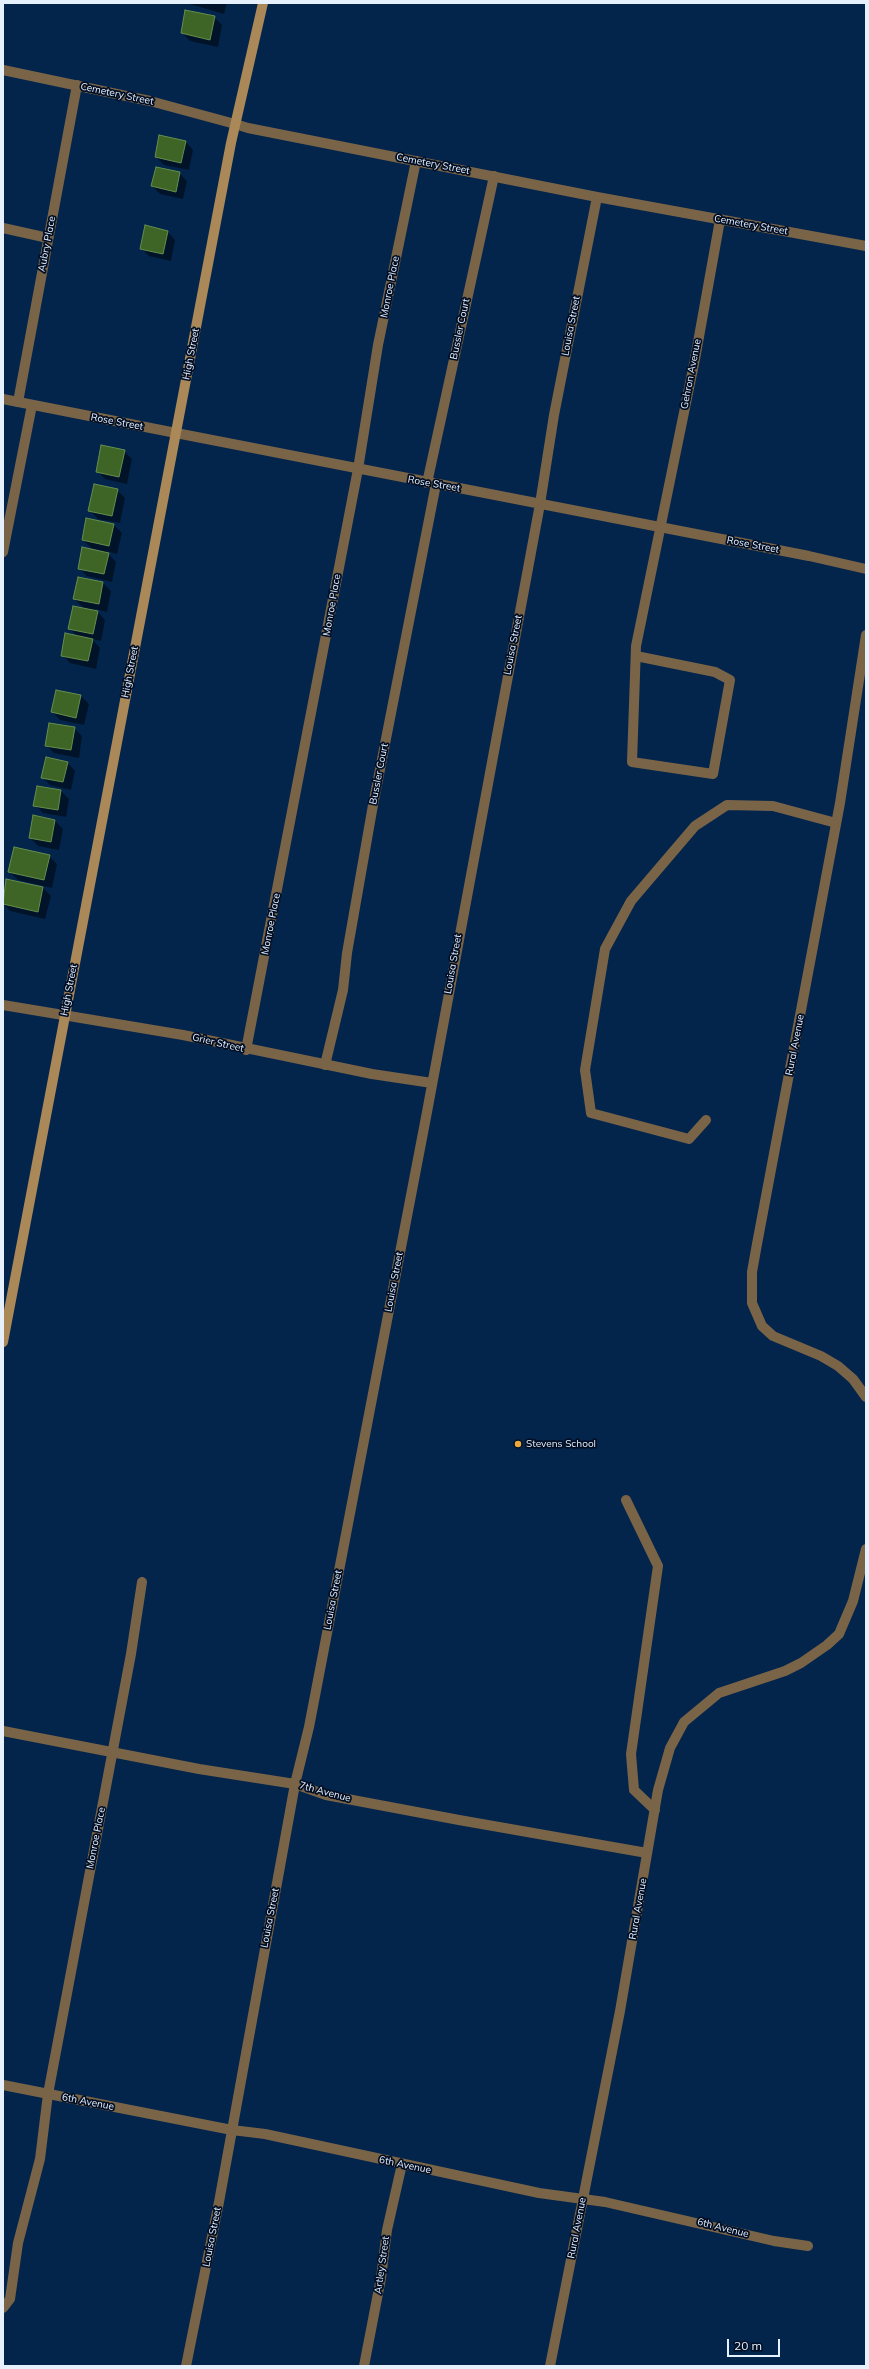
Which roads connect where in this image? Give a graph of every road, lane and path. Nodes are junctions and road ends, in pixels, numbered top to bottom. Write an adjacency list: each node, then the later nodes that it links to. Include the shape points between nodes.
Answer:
1 (263, 3): 4 (main road, High Street)
2 (3, 70): 3 (street, Cemetery Street)
3 (77, 85): 4 (street, Cemetery Street, via 150,100); 10 (street, Aubry Place)
4 (235, 124): 5 (street, Cemetery Street); 15 (main road, High Street)
5 (416, 161): 6 (street, Cemetery Street); 16 (street, Monroe Place, via 378,345)
6 (494, 176): 7 (street, Cemetery Street); 17 (street, Bussler Court)
7 (596, 197): 8 (street, Cemetery Street); 18 (street, Louisa Street, via 554,415)
8 (720, 220): 11 (street, Cemetery Street); 19 (street, Gehron Avenue, via 695,358)
9 (3, 228): 10 (street)
10 (48, 238): 13 (street, Aubry Place)
11 (866, 246)
12 (3, 399): 13 (street, Rose Street)
13 (18, 402): 14 (street, Rose Street)
14 (32, 405): 15 (street, Rose Street); 20 (street)
15 (176, 433): 16 (street, Rose Street); 26 (main road, High Street)
16 (358, 469): 17 (street, Rose Street); 27 (street, Monroe Place)
17 (431, 483): 18 (street, Rose Street); 28 (street, Bussler Court, via 347,953 343,990)
18 (540, 504): 19 (street, Rose Street); 29 (street, Louisa Street)
19 (659, 528): 21 (street, Rose Street); 23 (street, Gehron Avenue)
20 (3, 552)
21 (866, 569)
22 (866, 635): 24 (street, Rural Avenue)
23 (636, 656): 23 (street, Gehron Avenue, via 632,762 713,774 730,680 716,672)
24 (836, 823): 30 (street, via 773,806 726,805 695,826 631,901 605,948 585,1070 591,1113 689,1139); 32 (street, Rural Avenue, via 756,1244 752,1272 752,1303 762,1326 773,1336 838,1366 853,1379)
25 (3, 1005): 26 (street, Grier Street)
26 (64, 1016): 27 (street, Grier Street, via 183,1036); 31 (main road, High Street)
27 (246, 1050): 28 (street, Grier Street)
28 (325, 1065): 29 (street, Grier Street)
29 (432, 1083): 38 (street, Louisa Street)
30 (706, 1120)
31 (3, 1342)
32 (866, 1397)
33 (626, 1500): 39 (street, via 658,1566 631,1754 634,1790)
34 (866, 1549): 39 (street, Rural Avenue, via 854,1601 839,1634 801,1663 784,1672 719,1693 684,1722 670,1748)
35 (142, 1582): 37 (street, Monroe Place)
36 (3, 1731): 37 (street, 7th Avenue)
37 (112, 1752): 38 (street, 7th Avenue); 42 (street, Monroe Place)
38 (296, 1784): 40 (street, 7th Avenue, via 326,1794); 43 (street, Louisa Street)
39 (655, 1810): 40 (street, Rural Avenue)
40 (647, 1853): 45 (street, Rural Avenue, via 620,2011)
41 (3, 2085): 42 (street, 6th Avenue)
42 (48, 2094): 43 (street, 6th Avenue); 47 (street, Monroe Place, via 40,2159 18,2243 10,2299)
43 (232, 2130): 44 (street, 6th Avenue, via 264,2134); 48 (street, Louisa Street)
44 (402, 2164): 45 (street, 6th Avenue, via 539,2194); 49 (street, Artley Street, via 387,2230 381,2278)
45 (582, 2199): 46 (street, 6th Avenue); 50 (street, Rural Avenue)
46 (808, 2246)
47 (3, 2308)
48 (186, 2366)
49 (364, 2366)
50 (550, 2366)

